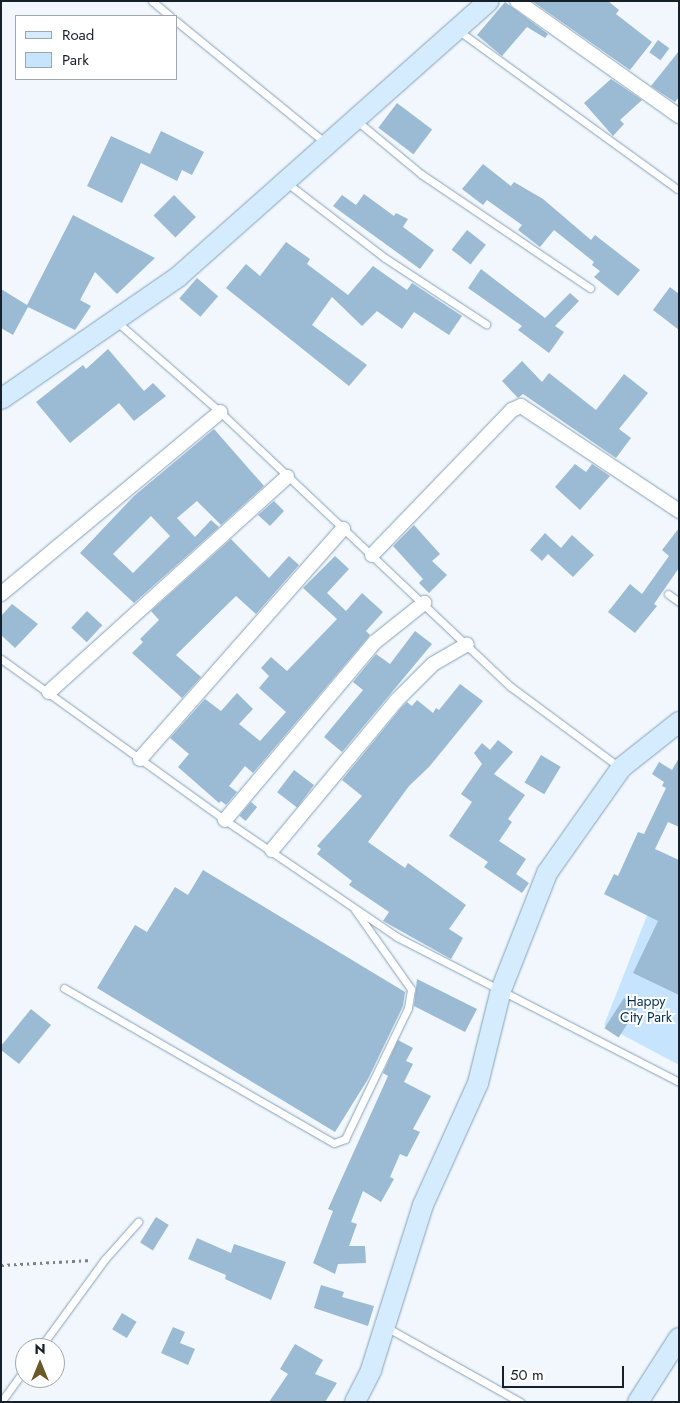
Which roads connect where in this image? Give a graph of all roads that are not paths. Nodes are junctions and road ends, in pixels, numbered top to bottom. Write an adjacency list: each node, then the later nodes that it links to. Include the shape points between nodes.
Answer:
1 (152, 1): 4 (lane)
2 (489, 1): 6 (street)
3 (517, 1): 7 (street)
4 (169, 15)
5 (178, 23): 9 (lane)
6 (457, 30): 8 (street); 11 (lane)
7 (679, 116)
8 (354, 119): 9 (street); 12 (lane, via 421,174)
9 (328, 144): 10 (street)
10 (285, 181): 13 (street, via 179,276); 14 (lane, via 385,258)
11 (677, 189)
12 (590, 288)
13 (117, 322): 15 (street); 16 (lane)
14 (486, 324)
15 (1, 399)
16 (220, 412): 17 (lane); 21 (street)
17 (288, 477): 19 (lane); 27 (street)
18 (679, 511): 20 (street, via 521,406 512,410)
19 (343, 529): 20 (lane); 29 (street)
20 (372, 554): 24 (lane)
21 (1, 594)
22 (668, 594): 23 (lane)
23 (679, 602)
24 (424, 603): 25 (lane); 31 (street, via 375,642)
25 (467, 644): 30 (lane, via 511,687); 32 (street, via 433,664 396,700)
26 (1, 659): 27 (lane)
27 (49, 692): 29 (lane)
28 (679, 722): 30 (street)
29 (140, 759): 31 (lane)
30 (620, 768): 35 (street, via 547,873)
31 (225, 820): 32 (lane)
32 (272, 850): 33 (lane)
33 (352, 906): 34 (lane, via 411,990 408,1008 345,1139 334,1143); 35 (lane, via 397,937)
34 (64, 988)
35 (501, 990): 36 (lane); 38 (street, via 478,1083 423,1205)
36 (679, 1082)
37 (138, 1222): 39 (lane, via 105,1259)
38 (386, 1327): 43 (street, via 371,1370); 44 (lane)
39 (47, 1338)
40 (679, 1338): 45 (street)
41 (15, 1383): 42 (lane)
42 (1, 1402)
43 (354, 1402)
44 (520, 1402)
45 (638, 1402)

